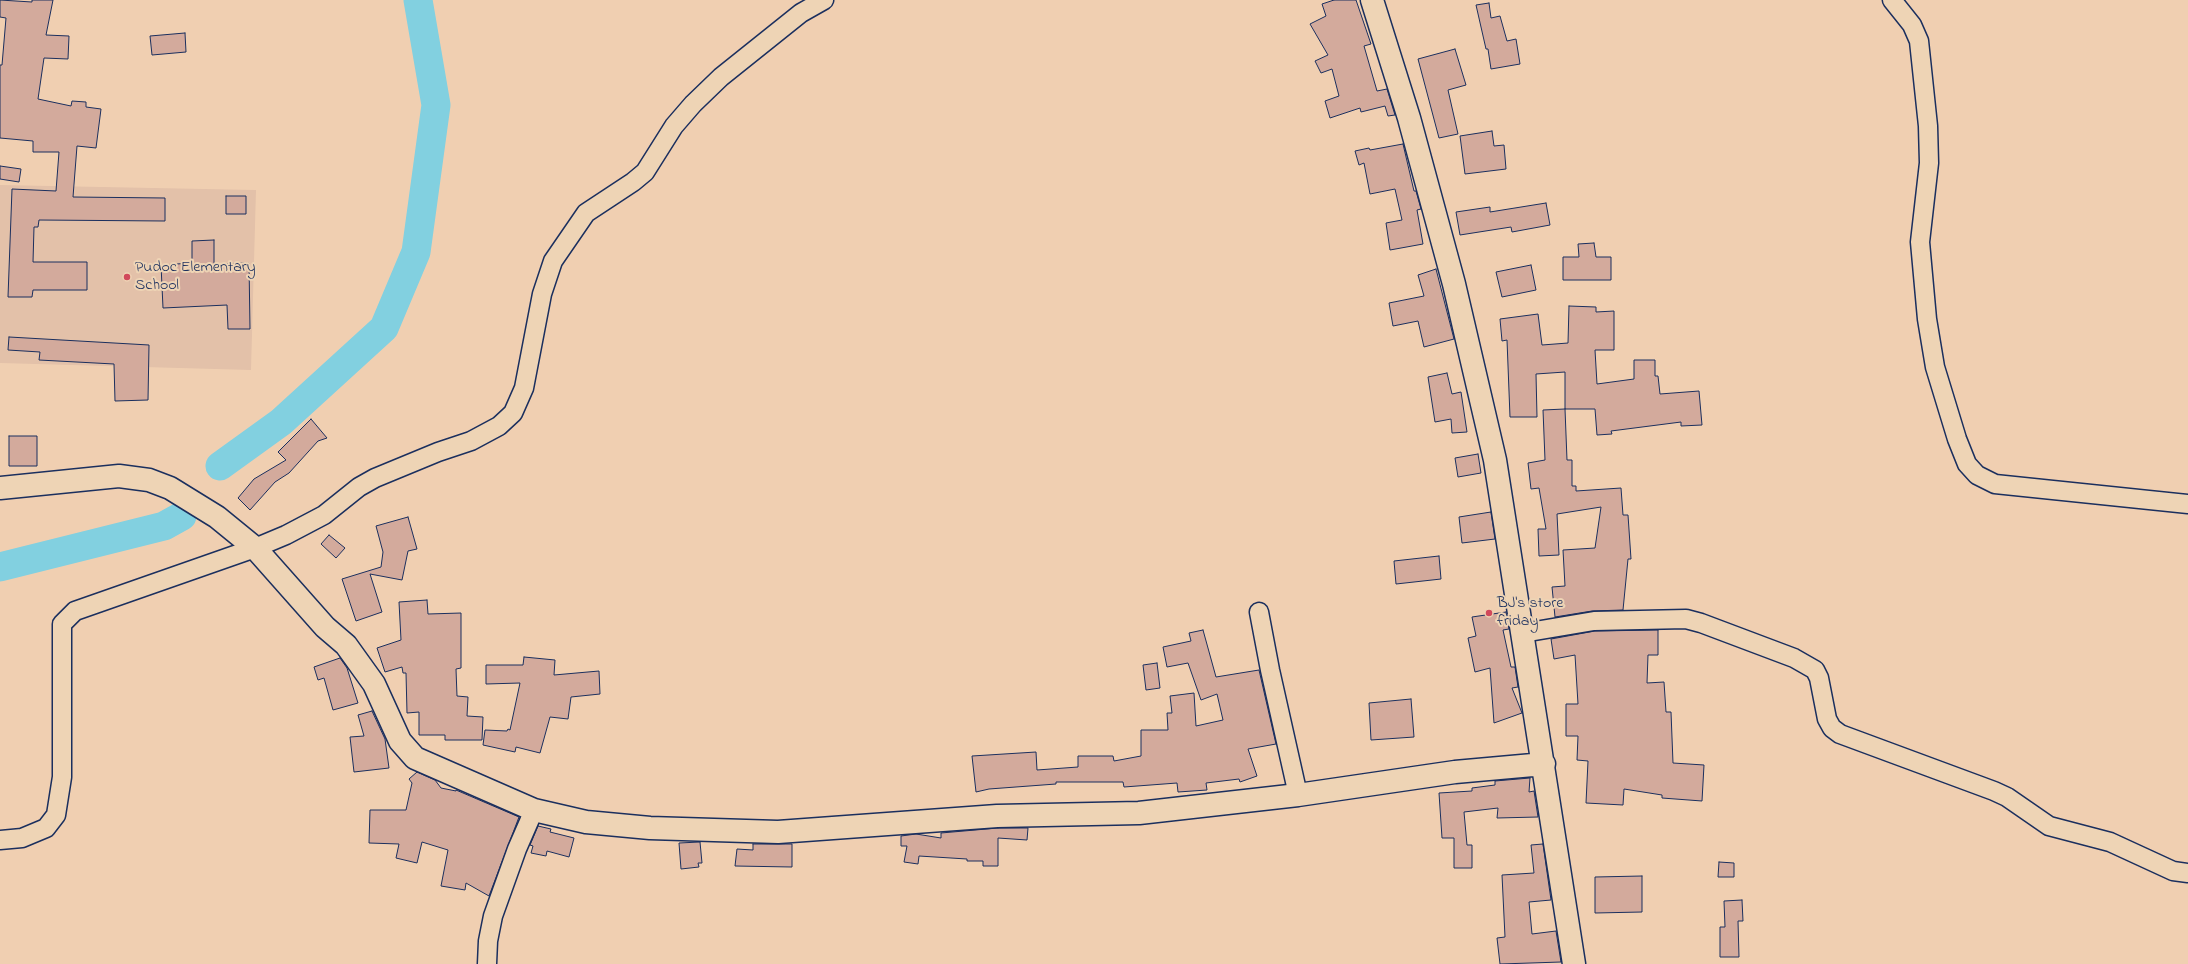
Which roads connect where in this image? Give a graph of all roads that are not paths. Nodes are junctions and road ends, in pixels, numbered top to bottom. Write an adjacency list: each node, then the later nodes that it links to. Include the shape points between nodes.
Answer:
1 (824, 0): 6 (street, via 801,13 721,77 674,126 645,172 586,213 553,261 542,294 524,388 513,413 487,434 375,478 359,487 324,515)
2 (1372, 0): 8 (street, via 1409,118 1454,284 1495,460)
3 (1892, 0): 5 (street, via 1912,25 1919,41 1928,126 1929,163 1920,242 1927,319 1935,367 1967,464 1977,475 1995,484)
4 (0, 488): 6 (street, via 119,476 149,480 193,501)
5 (2188, 504)
6 (255, 548): 11 (street, via 325,627 346,645 374,684 400,741 415,758); 12 (street, via 75,611 62,624 62,777 56,815 46,828 22,838)
7 (1259, 612): 10 (street)
8 (1523, 633): 9 (street); 13 (street, via 1594,621 1686,619 1708,625 1794,658 1815,670 1827,719 1832,728 1840,734 1994,790 2049,826 2110,842 2173,871)
9 (1544, 764): 10 (street, via 1455,772); 15 (street)
10 (1298, 795): 11 (street, via 1139,813 998,816 778,832 643,828 586,822)
11 (534, 810): 14 (street, via 493,916)
12 (0, 840)
13 (2188, 873)
14 (487, 964)
15 (1574, 964)

